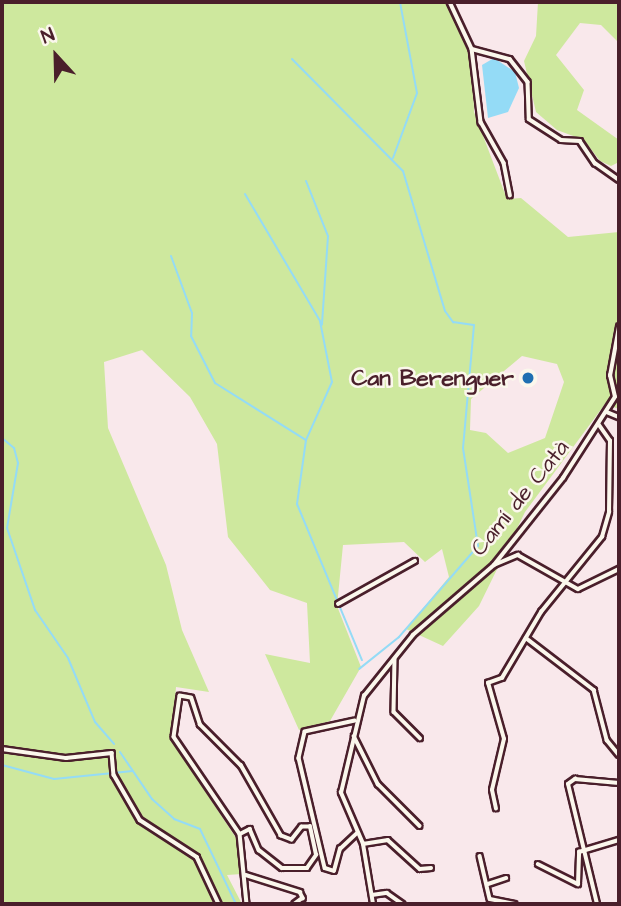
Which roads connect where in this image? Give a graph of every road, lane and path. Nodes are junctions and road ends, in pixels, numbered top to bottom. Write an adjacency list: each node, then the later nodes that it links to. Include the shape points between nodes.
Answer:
1 (450, 2): 2 (street)
2 (472, 49): 3 (street, via 510,58 528,82 529,119 561,140 580,141 595,163); 4 (street, via 481,122 503,163)
3 (619, 180)
4 (510, 195)
5 (619, 327): 6 (street, Camí de Catà, via 610,376 615,397)
6 (607, 412): 7 (street); 8 (street, Camí de Catà)
7 (619, 417)
8 (599, 425): 10 (street, Camí de Catà); 12 (street, via 610,441 609,512 597,544)
9 (415, 561): 13 (street)
10 (494, 565): 12 (street, via 518,555); 15 (street, Camí de Catà, via 433,616)
11 (619, 569): 12 (street, via 589,588)
12 (563, 585): 14 (street)
13 (338, 604)
14 (526, 638): 20 (street, via 593,690 607,740); 22 (street, via 502,678 488,683 504,739 492,790)
15 (395, 659): 16 (street, Camí de Catà, via 364,696); 18 (street, via 394,712)
16 (356, 720): 17 (street); 24 (street, via 305,732 300,776 321,835 325,868 334,871 340,849)
17 (354, 736): 23 (street, via 378,784); 24 (street, via 341,793)
18 (420, 738)
19 (2, 749): 36 (street, via 66,758 108,751 114,775 140,820 197,857)
20 (619, 755)
21 (619, 783): 28 (street, via 575,779 568,784)
22 (496, 809)
23 (420, 826)
24 (358, 833): 27 (street)
25 (240, 834): 25 (street, via 250,829 259,850 282,868 307,868 316,855 310,827 302,827 292,840 281,836 241,766 200,725 191,698 180,696 173,730 178,746); 32 (street)
26 (619, 841): 28 (street)
27 (363, 844): 31 (street, via 388,840 420,869); 35 (street)
28 (582, 849): 30 (street, via 578,884); 42 (street)
29 (480, 856): 34 (street)
30 (538, 864)
31 (431, 868)
32 (246, 875): 37 (street); 38 (street, via 300,892 303,898)
33 (506, 878): 34 (street)
34 (488, 884): 41 (street, via 495,903)
35 (372, 895): 39 (street); 40 (street, via 387,893)
36 (219, 904)
37 (247, 904)
38 (295, 904)
39 (373, 904)
40 (403, 904)
41 (515, 904)
42 (597, 904)

